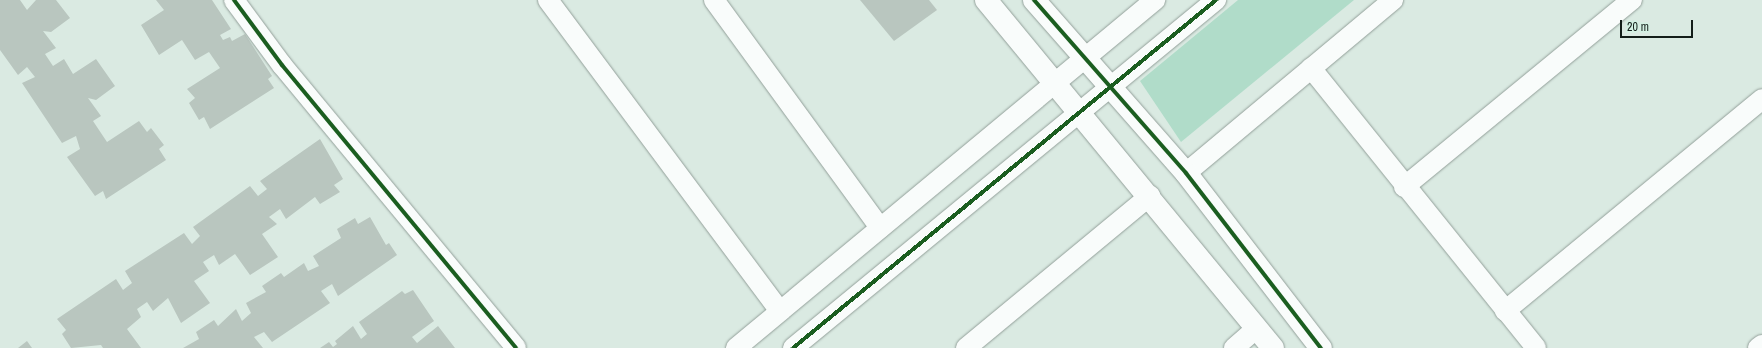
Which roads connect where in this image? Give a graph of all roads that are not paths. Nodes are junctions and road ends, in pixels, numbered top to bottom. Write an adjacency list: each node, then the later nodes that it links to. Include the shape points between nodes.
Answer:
1 (234, 0): 24 (street, via 282,65)
2 (548, 0): 20 (street)
3 (714, 0): 19 (street)
4 (986, 0): 12 (street)
5 (1034, 0): 10 (street)
6 (1155, 0): 10 (street)
7 (1216, 0): 13 (street)
8 (1392, 0): 11 (street)
9 (1632, 0): 17 (street)
10 (1085, 59): 12 (street); 13 (street)
11 (1311, 68): 16 (street); 17 (street)
12 (1055, 82): 15 (street); 19 (street)
13 (1111, 87): 15 (street); 16 (street)
14 (1762, 99): 21 (street)
15 (1080, 112): 18 (street); 26 (street)
16 (1186, 173): 30 (street)
17 (1404, 187): 21 (street)
18 (1150, 196): 22 (street); 27 (street)
19 (880, 228): 20 (street)
20 (780, 312): 25 (street)
21 (1505, 312): 31 (street)
22 (1257, 328): 28 (street); 29 (street)
23 (1762, 345): 32 (street)
24 (516, 348)
25 (736, 348)
26 (793, 348)
27 (966, 348)
28 (1234, 348)
29 (1273, 348)
30 (1321, 348)
31 (1536, 348)
32 (1758, 348)

